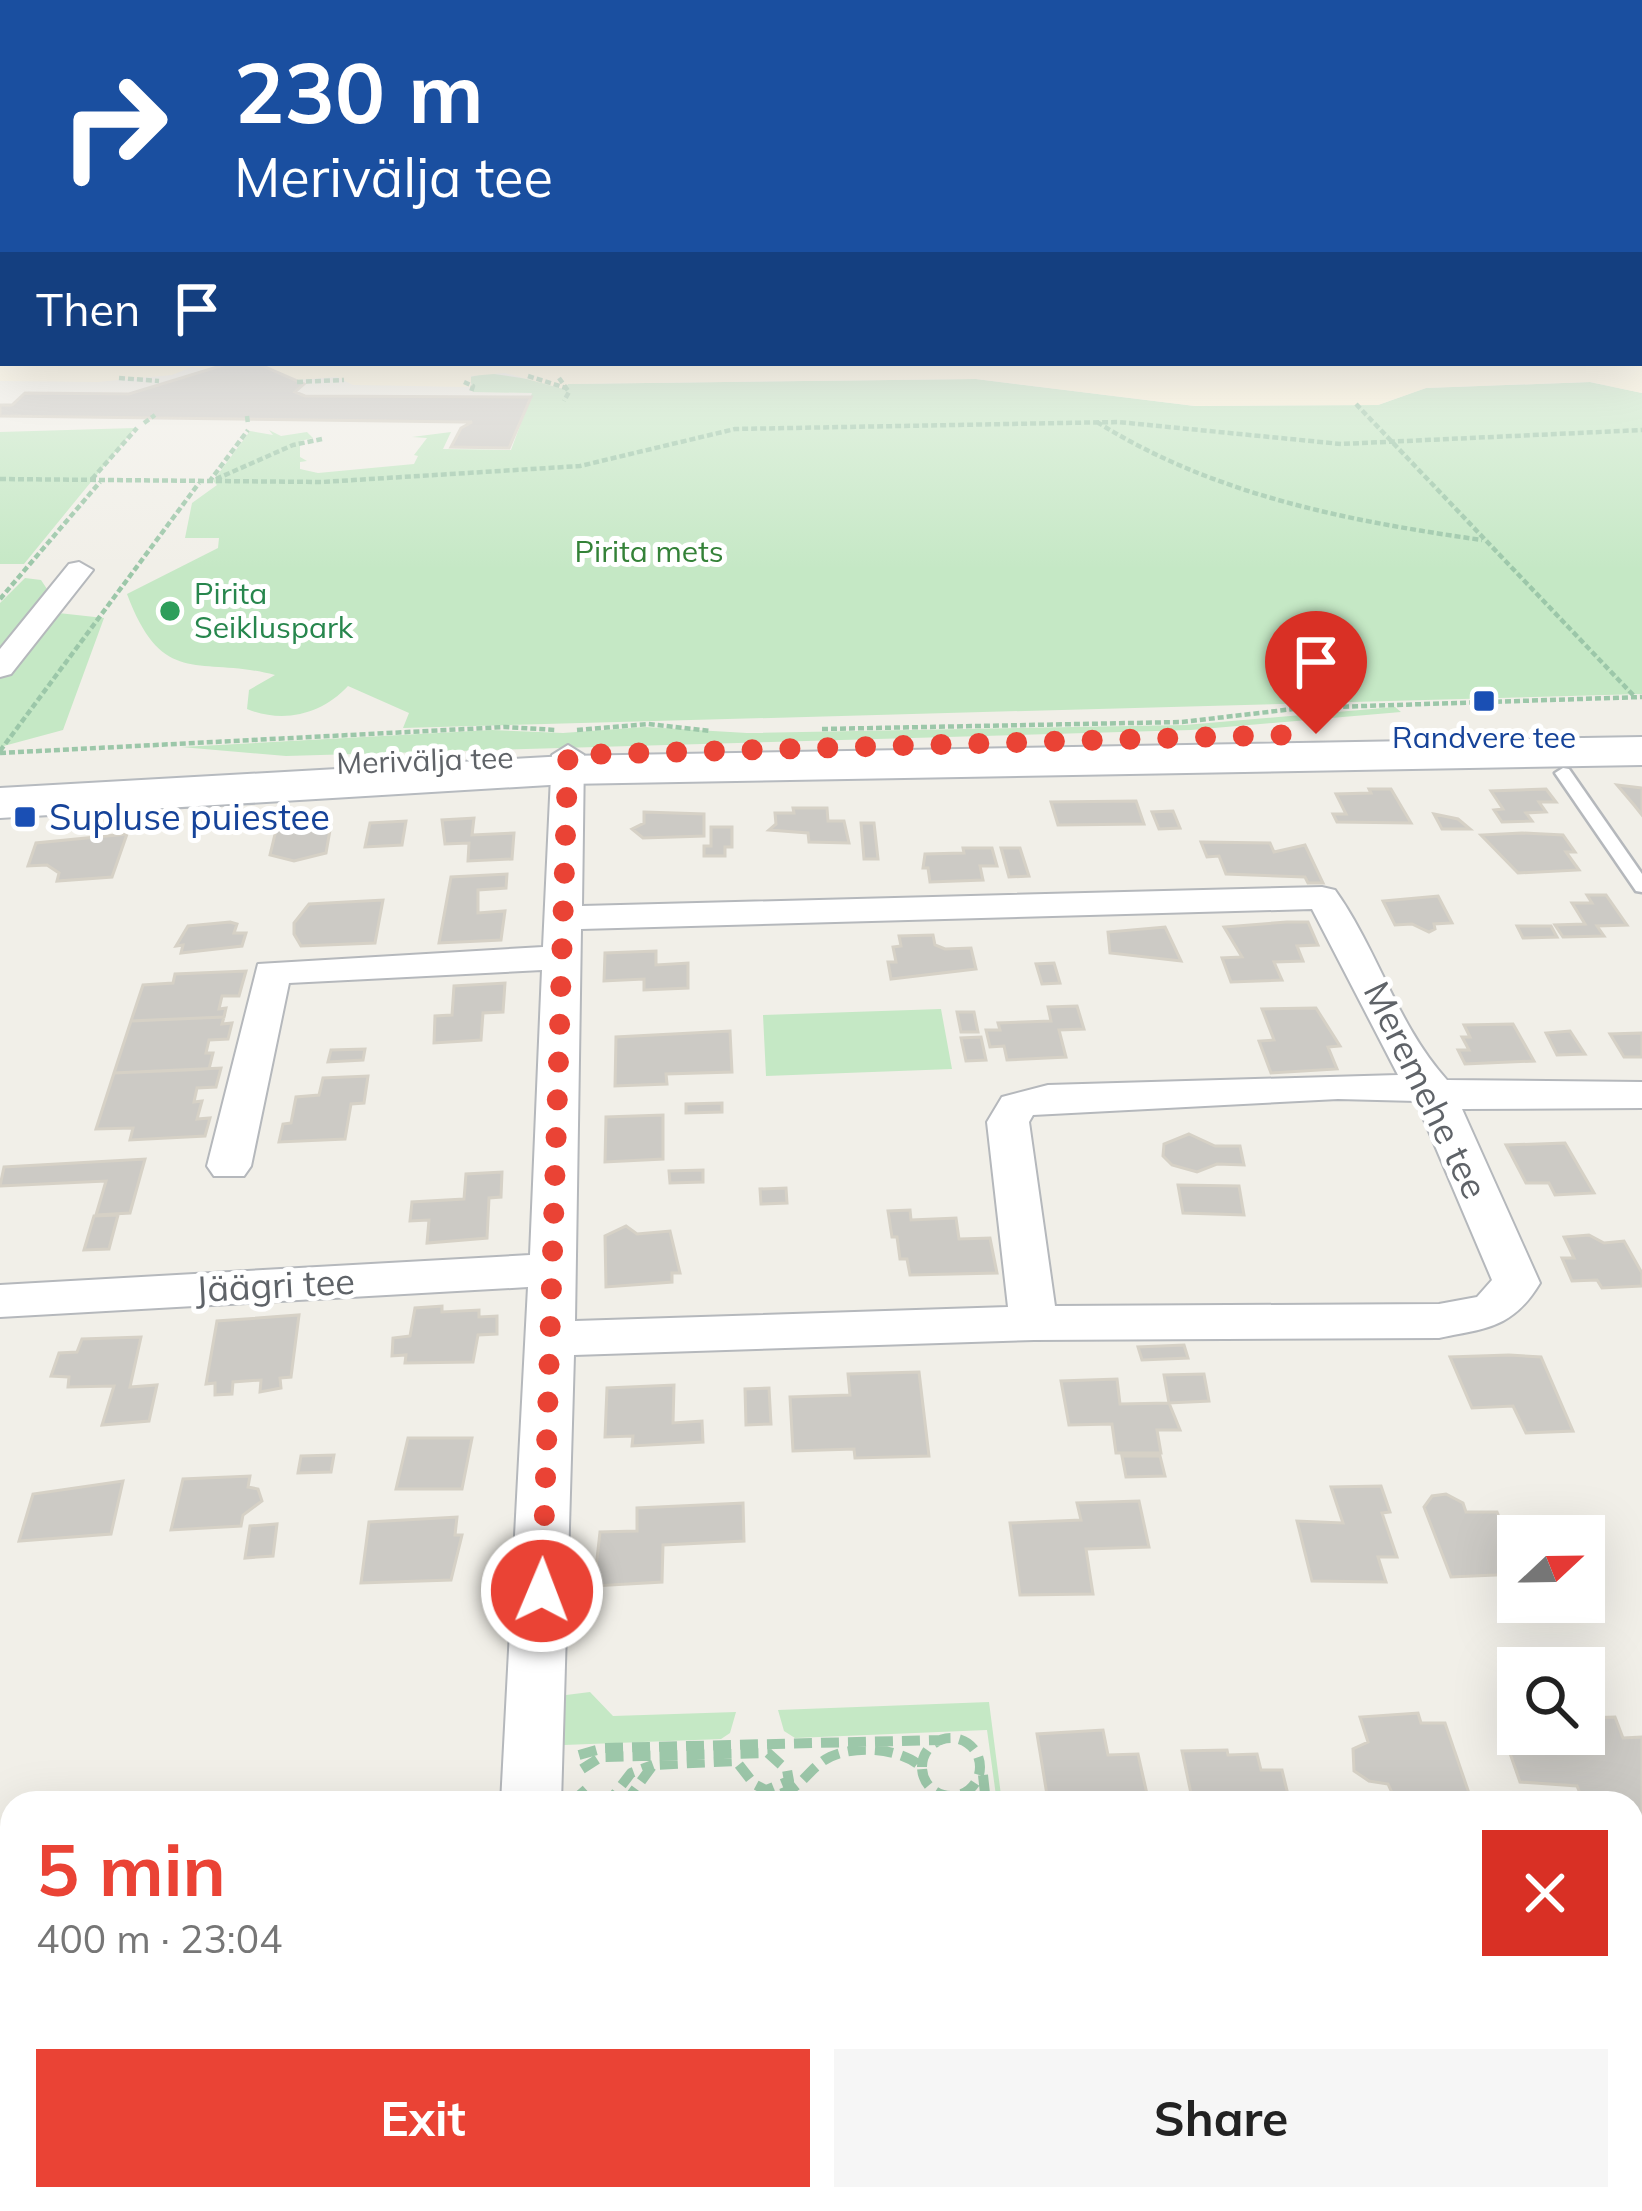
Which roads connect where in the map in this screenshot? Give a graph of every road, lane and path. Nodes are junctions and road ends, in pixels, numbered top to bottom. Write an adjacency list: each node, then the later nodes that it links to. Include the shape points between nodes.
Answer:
1 (528, 376): 8 (path)
2 (119, 378): 4 (path)
3 (560, 378): 8 (path)
4 (155, 379)
5 (297, 382): 7 (path)
6 (464, 382): 9 (path)
7 (343, 383)
8 (566, 388): 10 (path)
9 (471, 392)
10 (564, 401)
11 (1356, 404): 19 (path)
12 (155, 415): 15 (path)
13 (247, 416): 23 (path, via 248,427)
14 (1096, 422): 19 (path, via 1322,444); 23 (path, via 735,430 580,466); 24 (path, via 1128,445 1242,487 1378,526)
15 (144, 423)
16 (137, 428): 21 (path)
17 (1642, 430): 19 (path)
18 (322, 439): 23 (path)
19 (1390, 442): 24 (path)
20 (0, 479): 21 (path)
21 (91, 480): 22 (path)
22 (101, 480): 23 (path); 26 (path)
23 (204, 482): 31 (path)
24 (1482, 540): 28 (path)
25 (79, 570): 27 (street)
26 (0, 599)
27 (0, 668)
28 (1640, 706): 29 (path, via 1322,707 1181,722); 33 (main road, Merivälja tee)
29 (813, 729)
30 (718, 732): 31 (path, via 648,724 505,727)
31 (0, 752)
32 (1642, 752): 33 (main road, Merivälja tee)
33 (567, 762): 35 (main road, Merivälja tee); 36 (main road, Merivälja tee); 38 (street)
34 (1563, 773): 37 (lane)
35 (0, 775)
36 (0, 803)
37 (1642, 887)
38 (560, 938): 39 (street, Meremehe tee, via 1322,898 1348,930 1408,1066); 41 (street, via 272,972); 42 (street)
39 (1432, 1089): 40 (street, via 1464,1097); 44 (street, via 1338,1086 1017,1106 1008,1122); 44 (street, Meremehe tee, via 1517,1283 1492,1310 1439,1321)
40 (1642, 1095)
41 (229, 1166)
42 (550, 1270): 43 (street, Jäägri tee); 45 (street)
43 (0, 1301)
44 (1034, 1323): 45 (street, Meremehe tee)
45 (548, 1339): 50 (street)
46 (942, 1740): 48 (path, via 926,1749); 49 (path, via 970,1746); 51 (path, via 591,1749 571,1764)
47 (653, 1765): 53 (path, via 632,1773); 54 (path); 55 (path, via 736,1761)
48 (920, 1765): 56 (path, via 911,1754 839,1755); 57 (path)
49 (982, 1772): 58 (path); 59 (path)
50 (532, 1791)
51 (568, 1791)
52 (581, 1791): 55 (path, via 582,1767 595,1758 761,1753 789,1775 779,1790)
53 (623, 1791)
54 (634, 1791)
55 (764, 1791)
56 (792, 1791)
57 (939, 1791)
58 (963, 1791)
59 (984, 1791)

